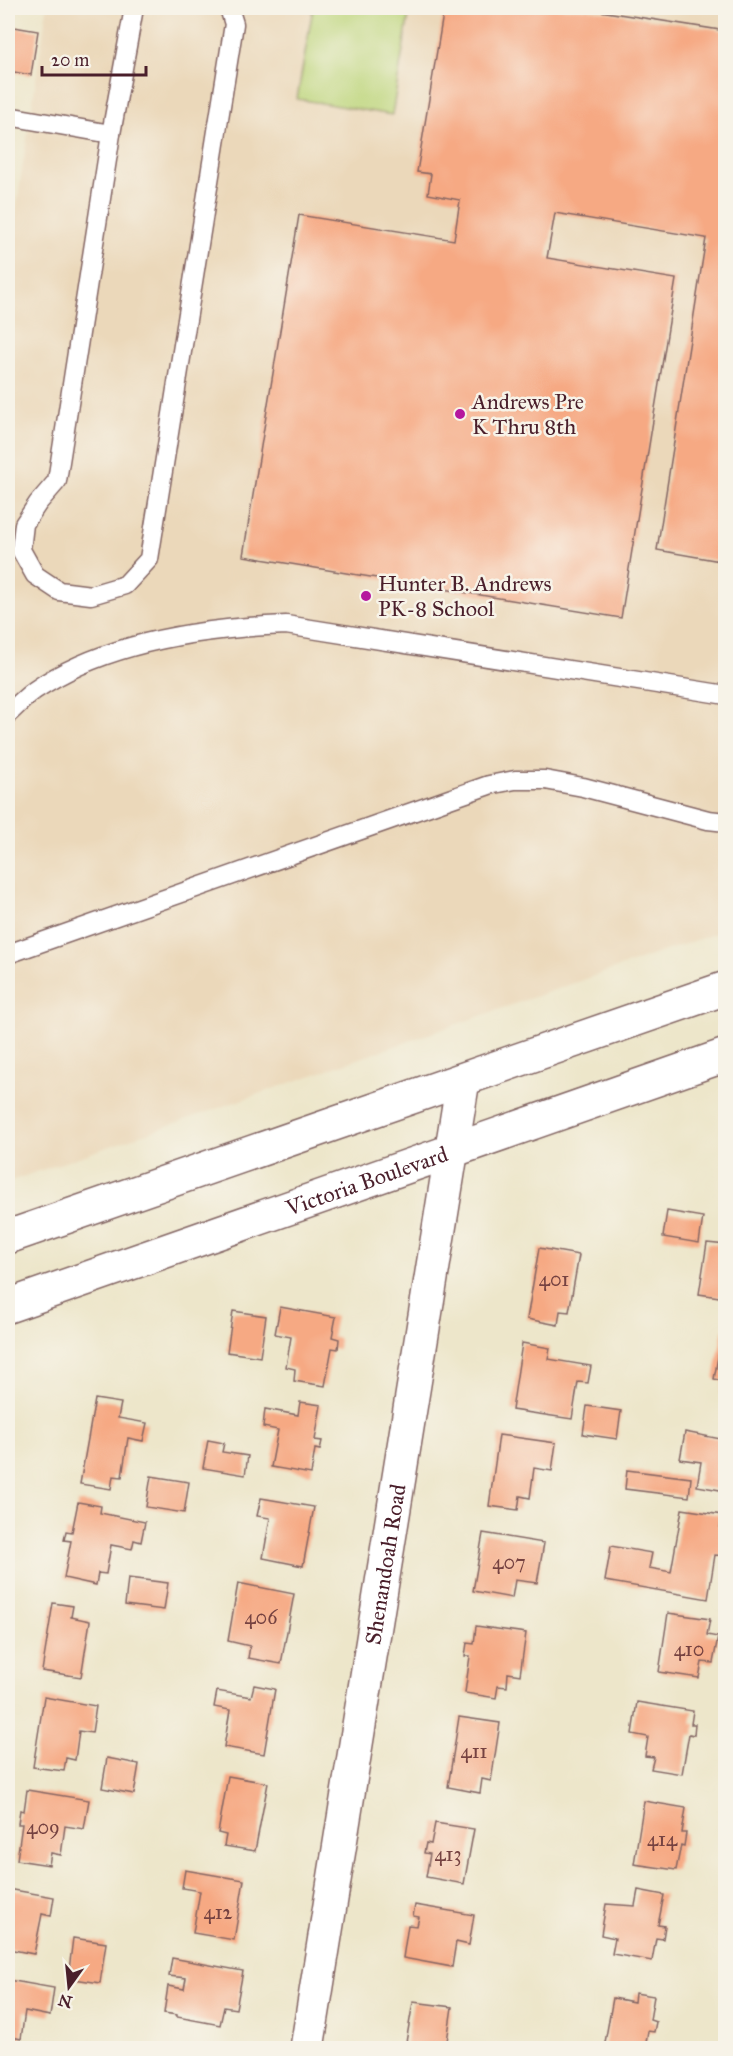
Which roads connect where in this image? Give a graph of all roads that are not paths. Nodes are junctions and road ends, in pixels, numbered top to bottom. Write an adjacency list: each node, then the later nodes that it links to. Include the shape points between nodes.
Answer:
1 (134, 8): 4 (lane)
2 (230, 8): 4 (lane, via 234,24 149,559 125,585 91,595 59,591 35,575 21,550 24,524 57,481)
3 (8, 116): 4 (lane)
4 (111, 134)
5 (726, 695): 6 (lane, via 286,625 240,627 133,646 82,664 35,690)
6 (8, 714)
7 (726, 822): 8 (lane, via 544,780 489,785)
8 (8, 954)
9 (726, 988): 11 (main road)
10 (726, 1055): 12 (main road, Victoria Boulevard)
11 (463, 1080): 12 (main road, Shenandoah Road); 13 (main road)
12 (454, 1148): 14 (main road, Victoria Boulevard); 15 (main road, Shenandoah Road)
13 (8, 1237)
14 (8, 1305)
15 (307, 2049)

